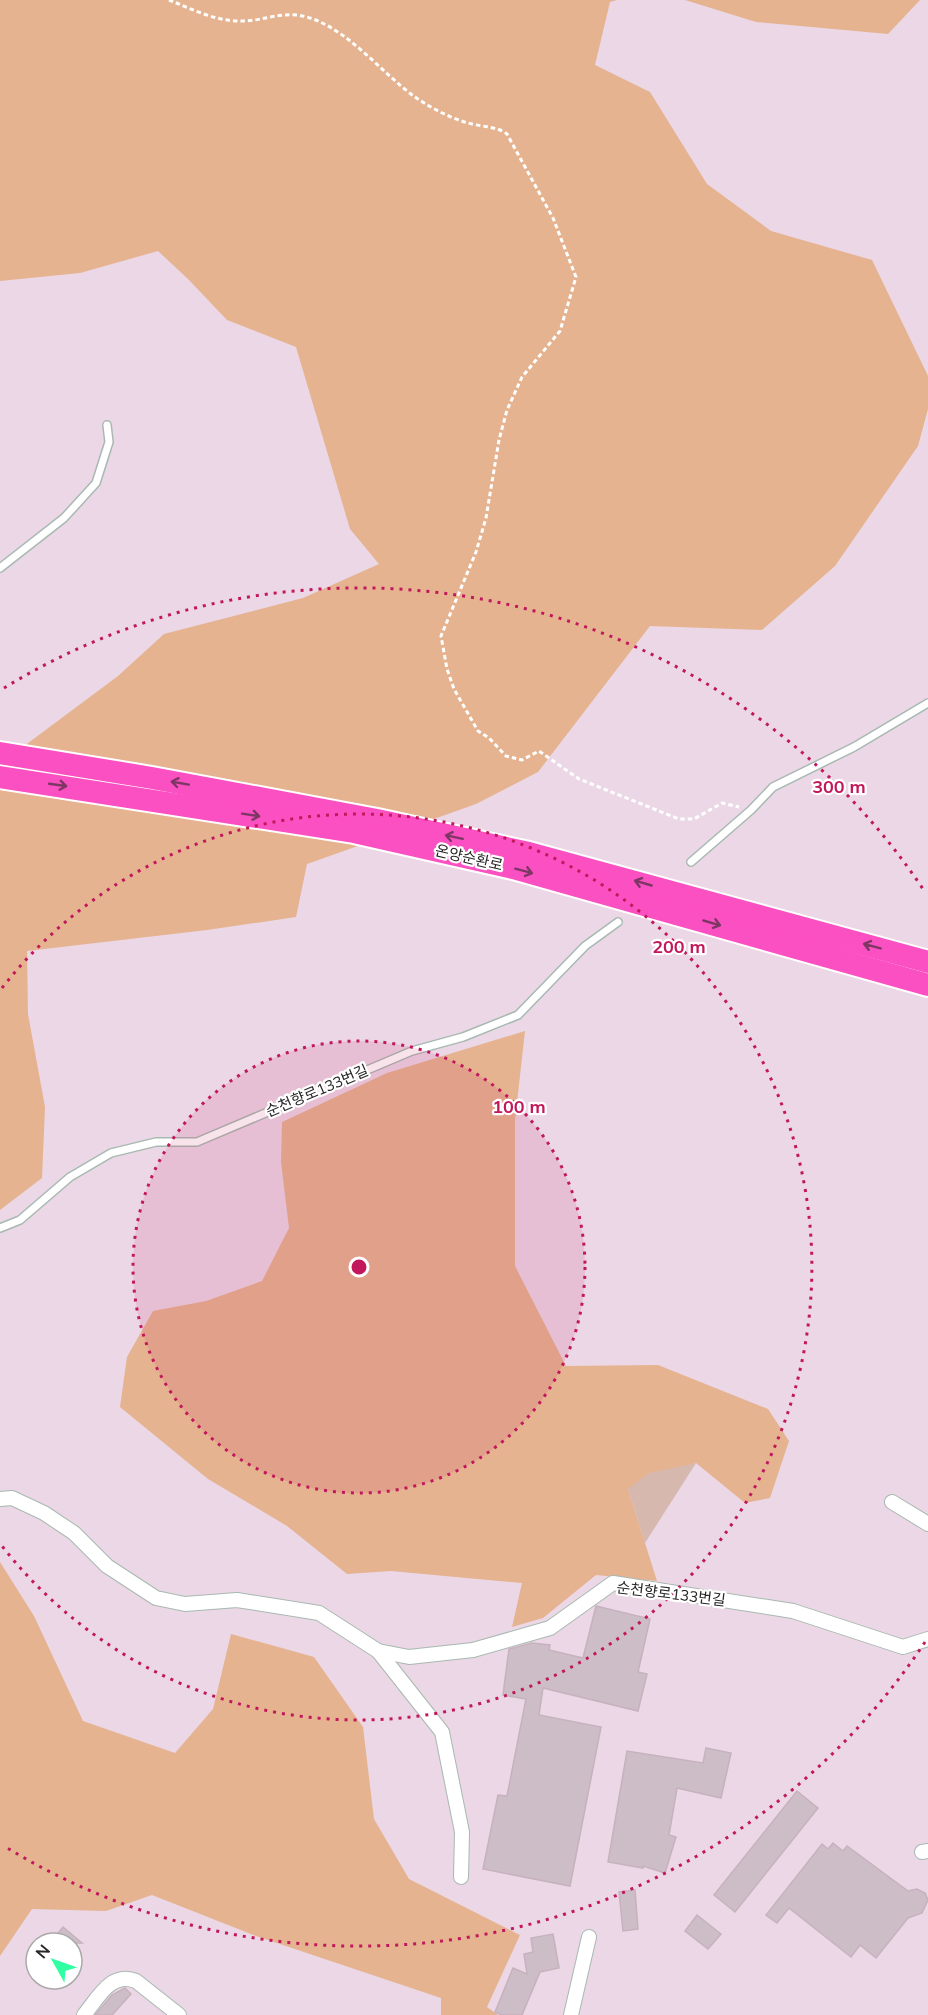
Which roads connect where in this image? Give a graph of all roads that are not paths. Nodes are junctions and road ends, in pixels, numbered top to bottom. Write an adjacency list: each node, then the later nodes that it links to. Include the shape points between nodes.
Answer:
1 (107, 425): 2 (lane, via 109,442 96,483 64,518)
2 (0, 568)
3 (928, 703): 6 (lane, via 854,747 773,787)
4 (0, 753): 8 (highway, 온양순환로, one-way to 4, via 529,853 377,820)
5 (0, 777): 9 (highway, 온양순환로, one-way to 9, via 354,832 513,868)
6 (691, 862)
7 (618, 922): 10 (lane, 순천향로133번길, via 585,946 518,1015 463,1037 412,1051 197,1142 156,1142 111,1153 70,1177 20,1220)
8 (928, 962)
9 (928, 985)
10 (0, 1228)
11 (0, 1499): 15 (street, 순천향로133번길, via 12,1498 44,1513 74,1533 107,1566 156,1598 185,1604 237,1600 319,1613)
12 (892, 1502): 13 (street)
13 (928, 1524)
14 (928, 1639): 15 (street, 순천향로133번길, via 903,1647 793,1611 613,1583 550,1628 473,1650 409,1657)
15 (378, 1651): 16 (street, via 442,1732 462,1832)
16 (461, 1876)
17 (589, 1937): 20 (street)
18 (84, 2015): 19 (street, via 111,1982 119,1978 136,1981)
19 (178, 2015)
20 (571, 2015)

